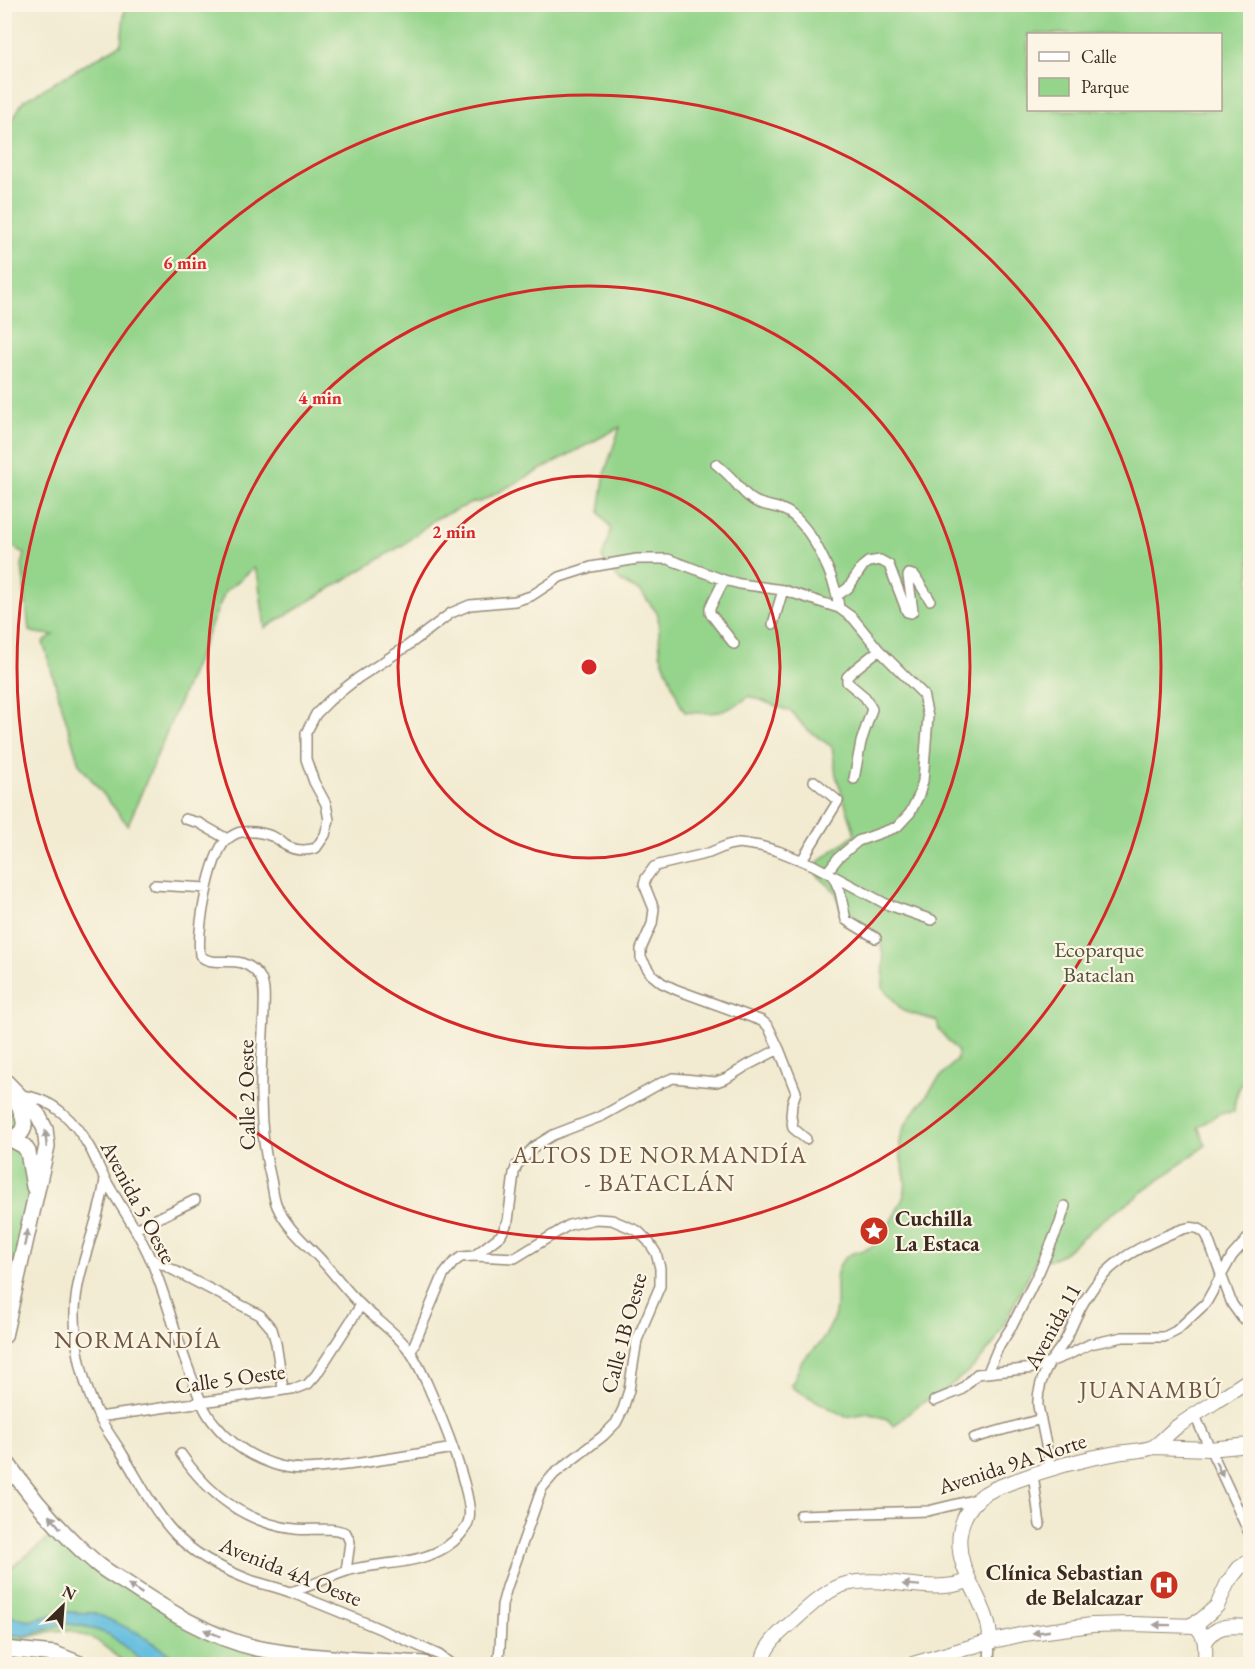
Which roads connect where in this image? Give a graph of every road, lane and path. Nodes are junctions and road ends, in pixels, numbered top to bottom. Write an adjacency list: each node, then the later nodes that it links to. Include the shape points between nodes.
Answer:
1 (716, 464): 4 (street, via 752,500 786,511 798,520 830,572)
2 (724, 580): 3 (street); 8 (street, via 710,613); 13 (street, via 668,559 637,559 560,577 531,596 515,601 470,605 451,613 358,678 316,714 306,733 306,759 329,820 316,848 305,851 288,847 275,837 258,833 241,832)
3 (783, 590): 6 (street); 7 (street)
4 (838, 595): 5 (street, via 848,588 863,566 880,560 889,565 907,612 913,611 909,574 915,576); 6 (street)
5 (930, 600)
6 (839, 608): 9 (street, via 853,618)
7 (773, 624)
8 (734, 644)
9 (879, 650): 10 (street, via 847,677 847,682 866,697 872,709); 15 (street, via 923,694 928,717 923,781 910,813 897,827 858,841 838,858)
10 (854, 779)
11 (814, 781): 14 (street, via 838,801)
12 (185, 819): 13 (street)
13 (227, 839): 17 (street, Calle 2 Oeste)
14 (802, 860): 15 (street); 20 (street, via 739,843 654,867 644,884 654,909 641,958 651,974 677,990 762,1022)
15 (830, 874): 18 (street, via 886,904); 19 (street, via 840,892 846,920)
16 (154, 885): 17 (street)
17 (207, 888): 34 (street, Calle 2 Oeste, via 198,945 200,955 207,961 240,961 252,968 264,987 260,1097 265,1156 277,1205 294,1231)
18 (932, 920)
19 (876, 938)
20 (779, 1049): 23 (street, via 796,1092 793,1128); 31 (street, via 716,1082 673,1078 536,1146 517,1165 508,1221 501,1235)
21 (4, 1080): 22 (main road); 24 (main road, via 25,1121 18,1136)
22 (19, 1095): 25 (street, Avenida 5 Oeste, via 35,1097 58,1108 91,1149); 26 (main road, one-way to 22, via 47,1146 45,1128)
23 (806, 1139)
24 (7, 1140): 26 (main road, via 24,1146 28,1152)
25 (105, 1179): 29 (street, Avenida 5 Oeste); 45 (street, Avenida 4A Oeste, via 75,1299 83,1372)
26 (35, 1196): 36 (main road, one-way to 26)
27 (195, 1200): 29 (street)
28 (1065, 1206): 39 (street, Avenida 11, via 1039,1272)
29 (136, 1229): 32 (street, Avenida 5 Oeste)
30 (1251, 1236): 33 (street, via 1232,1256)
31 (474, 1256): 37 (street, via 461,1257 444,1276); 81 (street, Calle 1B Oeste, via 515,1258 569,1225 585,1220 612,1220 638,1231 648,1241 660,1268 660,1286 637,1340 629,1390 616,1423 542,1488 502,1605)
32 (150, 1258): 41 (street, via 260,1315 272,1329); 43 (street, Avenida 5 Oeste)
33 (1221, 1277): 35 (street, via 1232,1304 1242,1318); 38 (street, via 1206,1303 1176,1331 1164,1336 1123,1337 1090,1344); 38 (street, Avenida 11, via 1207,1236 1199,1228 1182,1229 1157,1240 1121,1260 1101,1280)
34 (361, 1305): 37 (street, Calle 2 Oeste); 41 (street, Calle 5 Oeste, via 308,1384)
35 (1251, 1322)
36 (4, 1336)
37 (411, 1352): 50 (street, Calle 2 Oeste)
38 (1050, 1362): 39 (street, via 1034,1368); 46 (street, Avenida 11, via 1038,1397)
39 (988, 1372): 42 (street, via 976,1374 961,1390)
40 (1251, 1379): 44 (street)
41 (283, 1389): 43 (street, Calle 5 Oeste)
42 (934, 1401)
43 (201, 1402): 45 (street, Calle 5 Oeste); 50 (street, Avenida 5 Oeste, via 226,1437 246,1452 274,1464 321,1468)
44 (1195, 1416): 49 (street); 51 (street)
45 (99, 1417): 64 (street, Avenida 4A Oeste, via 153,1504 182,1541 224,1568)
46 (1041, 1419): 47 (street); 54 (street, Avenida 11)
47 (974, 1438)
48 (1251, 1445): 51 (street, Avenida 9A Norte)
49 (1153, 1447): 51 (street, Avenida 9A Norte); 54 (street, Avenida 9A Norte)
50 (453, 1448): 62 (street, Calle 2 Oeste, via 468,1499 469,1519 461,1534 446,1547 426,1556)
51 (1209, 1449): 60 (street, one-way to 60)
52 (181, 1454): 62 (street, via 209,1489 256,1519 295,1529 337,1529 346,1533 350,1542)
53 (4, 1460): 56 (main road)
54 (1051, 1468): 55 (street, Avenida 9A Norte)
55 (1033, 1474): 57 (street, Avenida 9A Norte); 59 (street)
56 (10, 1480): 71 (main road, one-way to 56, via 166,1610 96,1564)
57 (979, 1498): 58 (street, Avenida 9A Norte, via 928,1511); 63 (street, via 964,1518 960,1535)
58 (800, 1515)
59 (1040, 1525)
60 (1251, 1535)
61 (1251, 1561): 65 (street, via 1228,1582)
62 (346, 1571): 64 (street, Calle 2 Oeste)
63 (968, 1581): 69 (street, via 986,1615); 75 (street, one-way to 75, via 944,1587 845,1584 830,1591 781,1631)
64 (290, 1592): 73 (street, Avenida 4A Oeste)
65 (1217, 1606): 66 (street); 67 (street, via 1217,1615)
66 (1191, 1625): 69 (street, one-way to 69, via 1092,1625); 70 (street, via 1202,1632)
67 (1226, 1626): 68 (street); 70 (street, via 1211,1634)
68 (1251, 1627)
69 (990, 1641): 82 (street); 83 (street)
70 (1205, 1643): 84 (street)
71 (253, 1647): 77 (main road); 78 (main road, via 305,1656)
72 (4, 1649): 74 (main road, via 55,1654)
73 (439, 1655): 79 (street); 80 (street, Avenida 4A Oeste)
74 (62, 1661): 76 (main road)
75 (762, 1663)
76 (80, 1665)
77 (291, 1665)
78 (424, 1665)
79 (443, 1665)
80 (451, 1665)
81 (498, 1665)
82 (913, 1665)
83 (989, 1665)
84 (1205, 1665)

